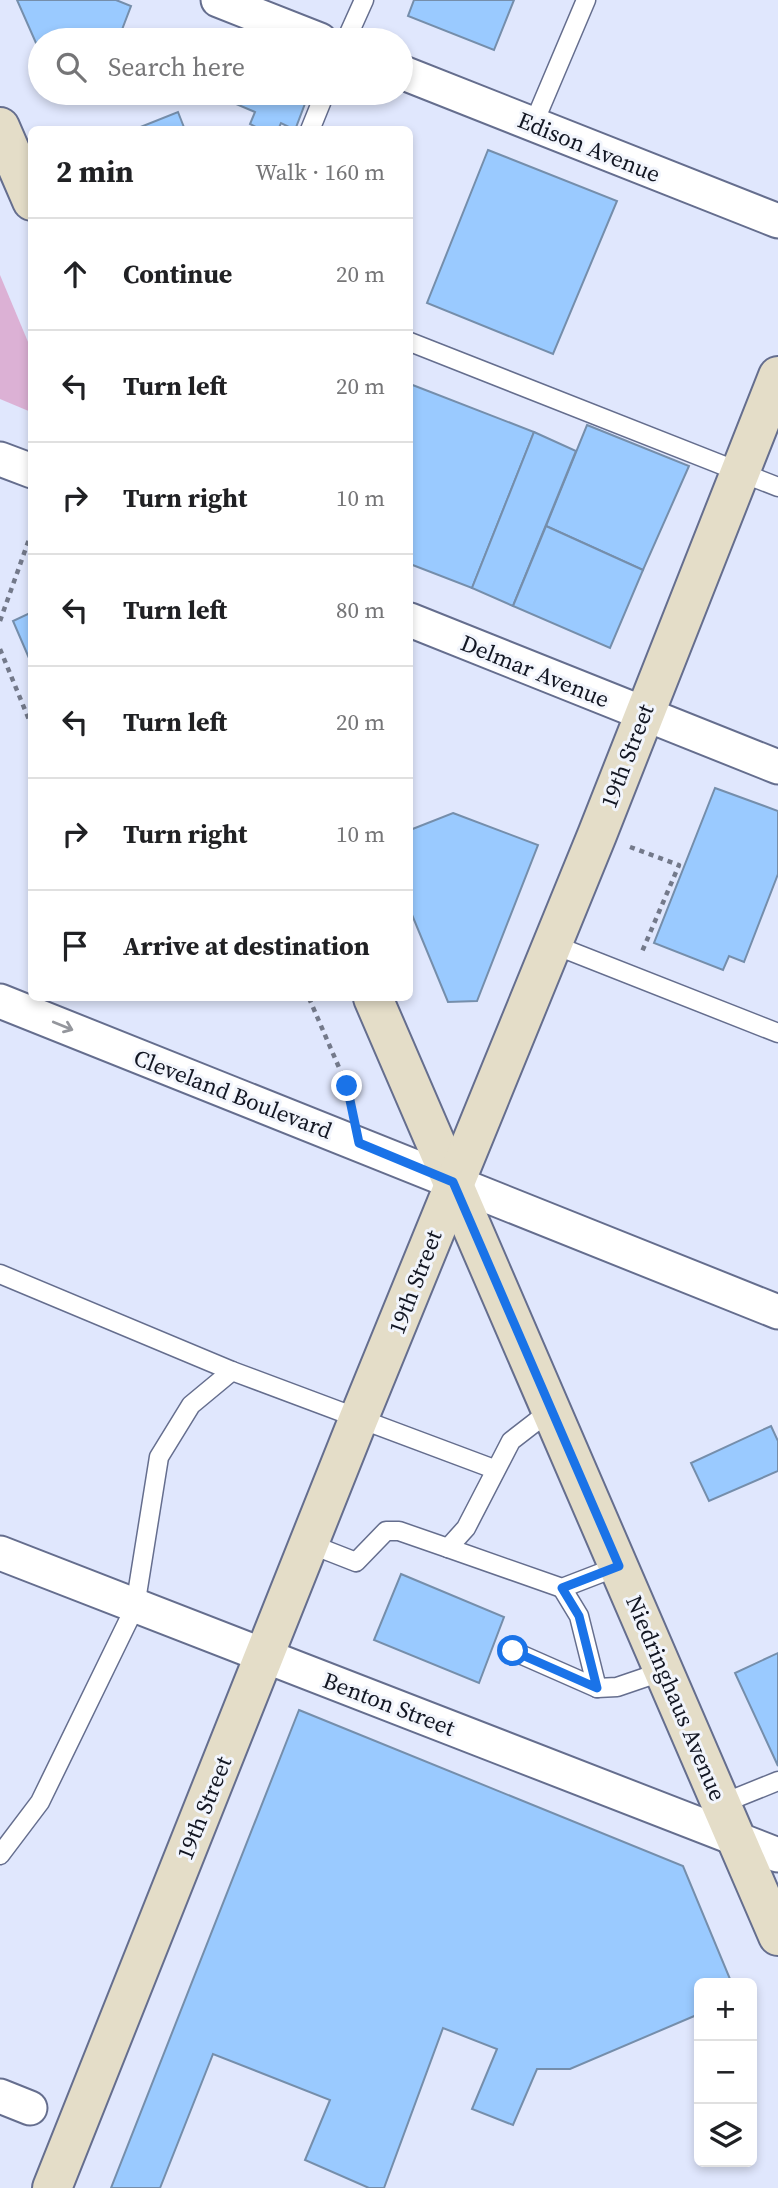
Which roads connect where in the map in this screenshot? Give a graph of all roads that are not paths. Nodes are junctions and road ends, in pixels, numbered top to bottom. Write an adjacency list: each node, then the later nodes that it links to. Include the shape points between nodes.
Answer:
1 (218, 0): 4 (street)
2 (364, 0): 5 (lane)
3 (586, 0): 8 (lane)
4 (289, 28)
5 (351, 28)
6 (413, 77): 8 (street, Edison Avenue)
7 (320, 105): 9 (lane)
8 (533, 125): 12 (street, Edison Avenue)
9 (312, 126)
10 (0, 127): 11 (main road)
11 (28, 192)
12 (778, 221)
13 (413, 343): 17 (lane)
14 (778, 376): 17 (main road, 19th Street)
15 (0, 459): 16 (street)
16 (28, 470)
17 (740, 472): 18 (lane); 20 (main road, 19th Street)
18 (778, 487)
19 (413, 621): 20 (street, Delmar Avenue)
20 (643, 714): 21 (street, Delmar Avenue); 22 (main road, 19th Street)
21 (778, 767)
22 (552, 944): 25 (lane); 26 (main road, 19th Street)
23 (0, 1001): 26 (street, Cleveland Boulevard, one-way to 26)
24 (374, 1001): 26 (main road, Niedringhaus Avenue)
25 (778, 1033)
26 (453, 1182): 28 (street, Cleveland Boulevard); 30 (main road, Niedringhaus Avenue); 31 (main road, 19th Street)
27 (0, 1274): 29 (lane)
28 (778, 1312)
29 (232, 1371): 31 (lane); 38 (lane, via 191,1405 159,1457)
30 (551, 1410): 32 (lane, via 511,1441); 36 (main road, Niedringhaus Avenue)
31 (358, 1420): 32 (lane); 33 (main road, 19th Street)
32 (494, 1469): 34 (lane, via 466,1528)
33 (310, 1544): 34 (lane, via 356,1562 386,1531); 40 (main road, 19th Street)
34 (449, 1548): 37 (lane)
35 (0, 1553): 38 (street, Benton Street)
36 (619, 1566): 37 (lane); 41 (main road, Niedringhaus Avenue)
37 (562, 1588): 42 (lane, via 579,1616)
38 (135, 1607): 40 (street, Benton Street); 45 (lane, via 40,1802)
39 (513, 1651): 42 (lane)
40 (265, 1657): 44 (street, Benton Street); 48 (main road, 19th Street)
41 (664, 1671): 42 (lane, via 617,1687); 44 (main road, Niedringhaus Avenue)
42 (597, 1688)
43 (778, 1781): 44 (lane)
44 (729, 1821): 46 (street, Benton Street); 47 (main road, Niedringhaus Avenue)
45 (0, 1855)
46 (778, 1855)
47 (778, 1936)
48 (52, 2188)

